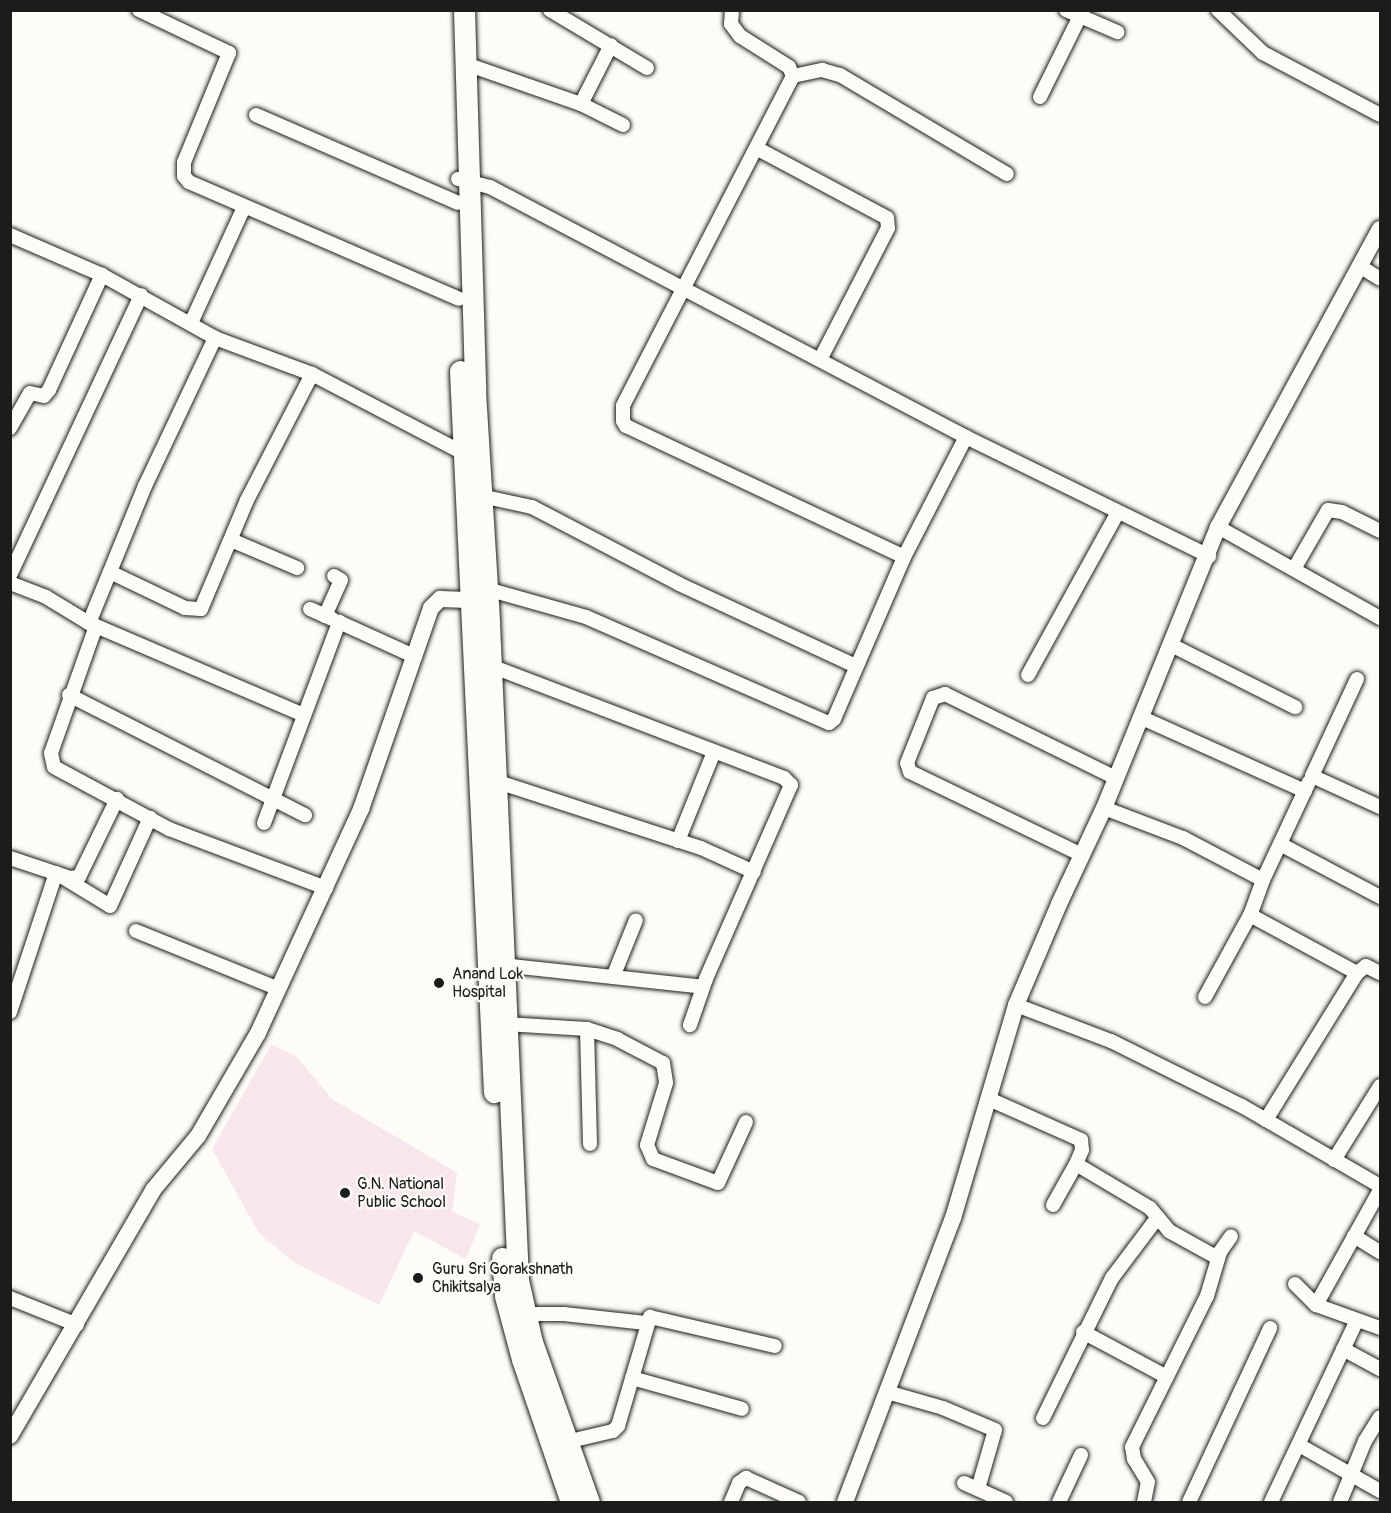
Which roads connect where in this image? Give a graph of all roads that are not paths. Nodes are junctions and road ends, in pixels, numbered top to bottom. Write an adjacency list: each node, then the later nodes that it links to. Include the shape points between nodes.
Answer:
1 (139, 10): 23 (street, via 229,53 182,171 189,182)
2 (453, 10): 21 (main road)
3 (464, 10): 11 (main road)
4 (550, 10): 10 (street)
5 (732, 10): 13 (street, via 731,24 740,36 789,67)
6 (1066, 10): 8 (street)
7 (1218, 10): 17 (street, via 1263,53)
8 (1081, 14): 9 (street); 14 (street)
9 (1117, 32)
10 (611, 45): 12 (street); 15 (street)
11 (466, 64): 15 (street); 21 (main road)
12 (648, 68)
13 (793, 76): 19 (street); 20 (street, via 822,70 840,75)
14 (1040, 97)
15 (581, 104): 18 (street)
16 (256, 115): 22 (street)
17 (1380, 115)
18 (623, 125)
19 (758, 148): 29 (street); 34 (street, via 887,218 888,228)
20 (1007, 174)
21 (464, 180): 22 (main road); 29 (street, via 496,190); 39 (main road)
22 (458, 203): 31 (main road)
23 (244, 207): 31 (street); 32 (street)
24 (1380, 229): 26 (street)
25 (10, 235): 27 (street)
26 (1361, 267): 28 (street); 41 (street)
27 (102, 274): 30 (street); 36 (street, via 48,390 44,396 30,393)
28 (1380, 279)
29 (684, 288): 34 (street); 45 (street, via 623,406 627,426)
30 (141, 295): 32 (street); 49 (street)
31 (459, 299): 38 (main road)
32 (191, 323): 33 (street)
33 (215, 338): 35 (street); 48 (street, via 145,486)
34 (820, 360): 37 (street)
35 (312, 374): 38 (street); 43 (street, via 247,500)
36 (10, 428)
37 (966, 437): 40 (street); 45 (street)
38 (461, 452): 53 (main road)
39 (482, 496): 52 (main road); 62 (street, via 532,507 679,584)
40 (1118, 512): 44 (street); 63 (street)
41 (1218, 527): 44 (street); 47 (street)
42 (1380, 531): 47 (street, via 1342,512 1328,510)
43 (231, 540): 46 (street); 48 (street, via 201,609 185,608)
44 (1209, 556): 59 (street)
45 (904, 557): 62 (street)
46 (297, 568)
47 (1294, 569): 56 (street)
48 (110, 572): 58 (street)
49 (10, 575)
50 (334, 576): 55 (street, via 341,580)
51 (10, 583): 58 (street, via 46,597)
52 (487, 589): 61 (main road); 62 (street, via 586,617 822,723 834,719)
53 (468, 600): 60 (street, via 435,602); 146 (main road, via 504,1286 522,1359)
54 (310, 609): 55 (street)
55 (325, 616): 57 (street)
56 (1380, 618)
57 (339, 622): 60 (street); 67 (street)
58 (92, 624): 65 (street); 67 (street)
59 (1171, 645): 66 (street); 68 (street)
60 (414, 656): 88 (street, via 361,809)
61 (491, 666): 69 (street); 72 (main road)
62 (856, 666)
63 (1028, 675)
64 (1357, 679): 70 (street)
65 (69, 695): 74 (street, via 51,753 54,767); 75 (street)
66 (1295, 707)
67 (304, 715): 75 (street)
68 (1140, 717): 71 (street); 73 (street)
69 (714, 752): 81 (street); 85 (street, via 784,778 791,785)
70 (1312, 776): 73 (street); 76 (street)
71 (1116, 778): 77 (street); 83 (street, via 945,694 933,698 907,763 910,772)
72 (495, 781): 81 (street); 93 (main road)
73 (1305, 790): 82 (street)
74 (117, 799): 79 (street); 86 (street, via 79,877)
75 (272, 801): 78 (street); 80 (street)
76 (1380, 807)
77 (1104, 808): 83 (street); 87 (street, via 1183,838)
78 (305, 815)
79 (150, 818): 86 (street, via 110,906); 88 (street)
80 (264, 824)
81 (678, 841): 85 (street)
82 (1280, 844): 87 (street); 89 (street)
83 (1082, 855): 100 (street)
84 (11, 858): 86 (street)
85 (754, 872): 97 (street)
86 (56, 873): 101 (street)
87 (1263, 880): 90 (street)
88 (326, 888): 98 (street)
89 (1380, 897)
90 (1250, 915): 94 (street); 99 (street)
91 (636, 920): 96 (street)
92 (136, 931): 98 (street)
93 (502, 964): 96 (street); 102 (main road)
94 (1357, 973): 95 (street, via 1366,966); 107 (street)
95 (1380, 973)
96 (613, 977): 97 (street)
97 (703, 987): 103 (street)
98 (279, 989): 125 (street, via 198,1136 153,1190)
99 (1205, 998)
100 (1016, 1005): 106 (street); 107 (street, via 1111,1041)
101 (10, 1012)
102 (505, 1024): 104 (street); 122 (main road, via 518,1280)
103 (690, 1025)
104 (587, 1029): 108 (street, via 617,1039 663,1063 666,1083 647,1145 653,1159 718,1183); 109 (street)
105 (1380, 1086): 110 (street)
106 (989, 1099): 111 (street, via 1076,1135 1082,1144); 134 (street, via 953,1218)
107 (1266, 1120): 110 (street)
108 (746, 1122)
109 (590, 1144)
110 (1334, 1160): 112 (street)
111 (1076, 1164): 113 (street); 114 (street, via 1150,1208)
112 (1380, 1188): 116 (street)
113 (1053, 1205)
114 (1158, 1217): 118 (street, via 1169,1231); 128 (street, via 1112,1278)
115 (1231, 1236): 118 (street)
116 (1354, 1236): 117 (street); 121 (street)
117 (1380, 1252)
118 (1218, 1258): 132 (street, via 1207,1296)
119 (1294, 1284): 121 (street)
120 (10, 1298): 125 (street)
121 (1316, 1305): 123 (street)
122 (526, 1314): 124 (street); 139 (main road)
123 (1356, 1322): 127 (street); 130 (street)
124 (646, 1323): 129 (street, via 656,1315); 133 (street)
125 (77, 1325): 138 (street)
126 (1270, 1328): 154 (street)
127 (1380, 1328)
128 (1083, 1332): 132 (street); 137 (street)
129 (775, 1346)
130 (1343, 1349): 131 (street); 140 (street)
131 (1380, 1369)
132 (1167, 1377): 153 (street, via 1132,1447 1148,1482)
133 (633, 1378): 135 (street); 139 (street, via 623,1415 613,1431)
134 (887, 1392): 144 (street, via 943,1408 995,1430); 150 (street)
135 (742, 1408)
136 (1380, 1417): 142 (street, via 1365,1441)
137 (1043, 1418)
138 (10, 1436)
139 (566, 1442): 147 (main road)
140 (1299, 1445): 142 (street); 155 (street)
141 (1081, 1455): 152 (street)
142 (1354, 1475): 145 (street); 156 (street)
143 (963, 1483): 144 (street)
144 (978, 1489): 151 (street)
145 (1380, 1491)
146 (571, 1503)
147 (589, 1503)
148 (731, 1503): 149 (street, via 739,1483 746,1479)
149 (799, 1503)
150 (845, 1503)
151 (1006, 1503)
152 (1059, 1503)
153 (1144, 1503)
154 (1189, 1503)
155 (1271, 1503)
156 (1340, 1503)

